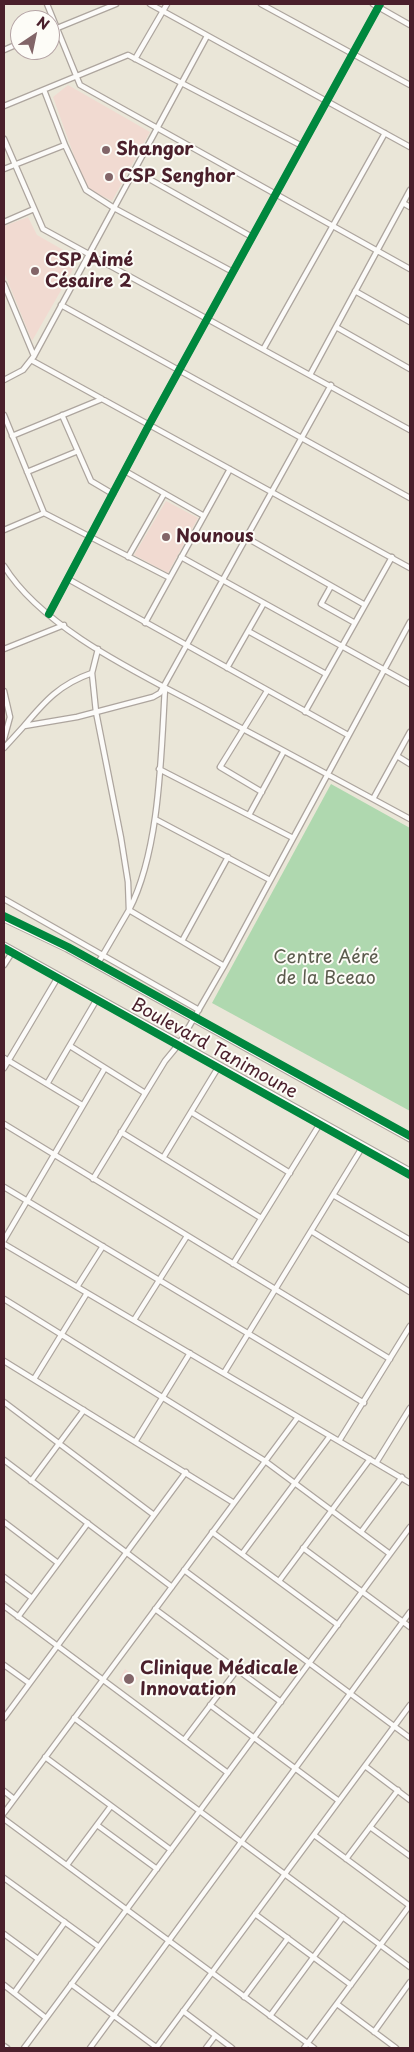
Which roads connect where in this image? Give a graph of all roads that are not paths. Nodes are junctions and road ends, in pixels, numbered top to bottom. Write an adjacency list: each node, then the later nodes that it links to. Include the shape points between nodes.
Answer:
1 (116, 4): 9 (street)
2 (150, 4): 7 (street)
3 (167, 4): 7 (street)
4 (261, 4): 12 (street)
5 (372, 4): 6 (street)
6 (379, 5): 8 (street); 12 (street)
7 (162, 12): 11 (street); 13 (street)
8 (410, 25)
9 (60, 27)
10 (60, 36): 14 (street)
11 (207, 36): 15 (street); 18 (street)
12 (353, 53): 16 (street); 18 (street)
13 (135, 59): 14 (street, via 128,55); 15 (street)
14 (76, 76): 17 (street); 20 (street, via 80,85)
15 (182, 84): 20 (street); 24 (street)
16 (410, 85)
17 (44, 90): 19 (street); 23 (street)
18 (326, 101): 21 (street); 24 (street)
19 (4, 106)
20 (158, 128): 28 (street); 30 (street)
21 (385, 134): 25 (street); 36 (street)
22 (4, 139): 26 (street)
23 (65, 145): 26 (street); 33 (street, via 83,187)
24 (302, 146): 30 (street)
25 (410, 147)
26 (15, 164): 27 (street); 34 (street)
27 (4, 169)
28 (134, 171): 33 (street); 37 (street)
29 (410, 190): 31 (street)
30 (276, 194): 36 (street); 37 (street)
31 (403, 203): 32 (street); 38 (street)
32 (410, 207)
33 (114, 208): 39 (street); 41 (street)
34 (34, 209): 35 (street); 39 (street, via 42,228)
35 (4, 222)
36 (333, 226): 38 (street); 48 (street)
37 (252, 237): 41 (street)
38 (377, 250): 40 (street); 43 (street)
39 (89, 255): 44 (street); 45 (street)
40 (410, 269)
41 (233, 272): 45 (street)
42 (4, 284): 49 (street)
43 (355, 292): 46 (street); 47 (street)
44 (61, 305): 49 (street); 51 (street)
45 (207, 318): 48 (street); 51 (street)
46 (410, 322)
47 (336, 327): 50 (street); 52 (street)
48 (264, 348): 52 (street)
49 (32, 358): 53 (street, via 23,370); 55 (street)
50 (410, 369)
51 (178, 371): 58 (street); 61 (street)
52 (310, 373): 54 (street)
53 (4, 380)
54 (331, 385): 59 (street); 61 (street)
55 (102, 399): 57 (street); 58 (street)
56 (4, 415): 60 (street)
57 (62, 415): 60 (street); 62 (street)
58 (149, 425): 63 (street); 64 (street)
59 (410, 430)
60 (12, 436): 65 (street)
61 (302, 438): 66 (street); 69 (street)
62 (78, 450): 65 (street); 67 (street, via 91,480)
63 (230, 469): 66 (street); 71 (street)
64 (125, 471): 67 (street); 68 (street)
65 (27, 472): 70 (street)
66 (272, 492): 74 (street); 77 (street)
67 (113, 494): 73 (street)
68 (164, 494): 71 (street); 75 (street)
69 (410, 498)
70 (44, 513): 72 (street); 73 (street)
71 (204, 516): 76 (street)
72 (4, 530)
73 (90, 537): 75 (street); 81 (street)
74 (247, 538): 82 (street); 83 (street)
75 (128, 557): 80 (street)
76 (181, 557): 80 (street); 82 (street)
77 (392, 558): 79 (street); 85 (street)
78 (4, 566): 86 (street, via 20,588)
79 (410, 568)
80 (170, 578): 88 (street)
81 (68, 579): 86 (street); 88 (street)
82 (223, 581): 84 (street); 93 (street)
83 (331, 586): 85 (street); 89 (street, via 321,604)
84 (264, 603): 92 (street); 94 (street)
85 (365, 605): 89 (street)
86 (50, 614): 90 (street)
87 (410, 622): 91 (street)
88 (145, 623): 93 (street)
89 (355, 623): 94 (street)
90 (64, 625): 95 (street); 96 (street)
91 (408, 630): 98 (street)
92 (248, 631): 97 (street); 100 (street)
93 (187, 646): 97 (street); 102 (street)
94 (342, 646): 98 (street); 100 (street)
95 (98, 648): 99 (street); 102 (street)
96 (4, 650)
97 (227, 668): 104 (street)
98 (384, 670): 101 (street); 112 (street)
99 (92, 673): 105 (street); 109 (street, via 74,679 51,694)
100 (326, 674): 106 (street)
101 (410, 684)
102 (165, 686): 105 (street, via 153,697); 110 (street); 118 (street)
103 (4, 691): 107 (street)
104 (267, 691): 106 (street); 110 (street)
105 (96, 712): 109 (street); 129 (street, via 121,838)
106 (305, 712): 112 (street)
107 (10, 717): 108 (street); 113 (street)
108 (4, 718)
109 (24, 726): 114 (street)
110 (244, 729): 115 (street); 120 (street, via 220,767)
111 (410, 732): 116 (street)
112 (348, 735): 119 (street)
113 (4, 739)
114 (4, 748)
115 (284, 751): 119 (street); 120 (street)
116 (397, 756): 117 (street); 121 (street)
117 (410, 764)
118 (159, 769): 122 (street); 123 (street)
119 (327, 774): 121 (street); 125 (street)
120 (262, 792): 122 (street)
121 (373, 799): 124 (street)
122 (249, 815): 125 (street)
123 (155, 819): 126 (street); 129 (street, via 138,893)
124 (410, 819)
125 (293, 838): 127 (street)
126 (228, 857): 127 (street); 131 (street)
127 (270, 880): 137 (street)
128 (4, 899): 134 (street)
129 (129, 910): 131 (street); 134 (street)
130 (4, 918): 136 (main road, Boulevard Tanimoune)
131 (182, 941): 137 (street)
132 (4, 946): 133 (main road, Boulevard Tanimoune)
133 (13, 950): 135 (street); 138 (main road, Boulevard Tanimoune)
134 (102, 956): 136 (street); 140 (street)
135 (4, 965)
136 (97, 965): 141 (main road, Boulevard Tanimoune)
137 (224, 966): 140 (street)
138 (58, 977): 139 (main road, Boulevard Tanimoune); 144 (street)
139 (97, 999): 142 (main road, Boulevard Tanimoune); 143 (street)
140 (199, 1010): 141 (street)
141 (194, 1018): 142 (street); 155 (main road, Boulevard Tanimoune)
142 (179, 1044): 145 (main road, Boulevard Tanimoune); 149 (street)
143 (70, 1046): 147 (street); 148 (street)
144 (6, 1059): 146 (street); 148 (street)
145 (219, 1066): 151 (street); 152 (main road, Boulevard Tanimoune)
146 (4, 1068)
147 (105, 1068): 149 (street); 150 (street)
148 (47, 1084): 150 (street)
149 (145, 1093): 154 (street)
150 (82, 1105): 157 (street)
151 (191, 1112): 158 (street); 160 (street)
152 (321, 1122): 156 (main road, Boulevard Tanimoune); 160 (street)
153 (4, 1124): 157 (street)
154 (121, 1132): 158 (street); 161 (street)
155 (410, 1138)
156 (363, 1146): 159 (main road, Boulevard Tanimoune); 163 (street)
157 (52, 1154): 161 (street); 164 (street)
158 (163, 1158): 165 (street)
159 (410, 1172)
160 (290, 1173): 165 (street)
161 (93, 1179): 167 (street)
162 (4, 1187): 164 (street)
163 (334, 1195): 166 (street); 169 (street)
164 (26, 1200): 168 (street); 171 (street)
165 (261, 1218): 172 (street)
166 (311, 1231): 175 (street); 176 (street)
167 (186, 1236): 172 (street); 173 (street)
168 (4, 1240)
169 (410, 1240)
170 (4, 1244): 174 (street)
171 (103, 1246): 173 (street); 174 (street)
172 (233, 1264): 175 (street)
173 (159, 1280): 179 (street); 181 (street)
174 (77, 1287): 177 (street)
175 (275, 1290): 181 (street); 184 (street)
176 (410, 1292)
177 (87, 1293): 179 (street); 182 (street)
178 (4, 1299): 182 (street)
179 (134, 1320): 183 (street)
180 (410, 1327): 184 (street)
181 (248, 1334): 186 (street); 190 (street)
182 (62, 1335): 187 (street); 188 (street)
183 (190, 1353): 186 (street); 188 (street)
184 (390, 1359): 190 (street)
185 (4, 1361): 187 (street)
186 (224, 1374): 193 (street)
187 (34, 1379): 192 (street)
188 (163, 1398): 196 (street); 200 (street)
189 (4, 1402): 197 (street)
190 (364, 1402): 195 (street)
191 (410, 1408): 201 (street)
192 (84, 1410): 196 (street); 197 (street)
193 (298, 1417): 194 (street); 200 (street)
194 (330, 1436): 195 (street); 206 (street)
195 (339, 1441): 198 (street)
196 (135, 1442): 202 (street)
197 (59, 1444): 204 (street); 209 (street)
198 (370, 1458): 201 (street); 208 (street)
199 (4, 1460): 204 (street)
200 (265, 1461): 206 (street); 207 (street)
201 (376, 1463): 203 (street)
202 (186, 1472): 207 (street); 209 (street)
203 (402, 1477): 205 (street); 214 (street)
204 (32, 1481): 211 (street)
205 (410, 1482)
206 (295, 1483): 208 (street); 217 (street)
207 (234, 1502): 213 (street)
208 (331, 1510): 214 (street); 215 (street)
209 (154, 1515): 216 (street)
210 (4, 1522): 219 (street)
211 (88, 1523): 216 (street); 219 (street)
212 (410, 1527): 218 (street)
213 (212, 1532): 217 (street); 220 (street)
214 (361, 1532): 218 (street)
215 (303, 1548): 222 (street); 224 (street)
216 (126, 1553): 223 (street); 233 (street)
217 (242, 1554): 222 (street)
218 (390, 1554): 224 (street)
219 (58, 1563): 225 (street)
220 (184, 1570): 223 (street); 234 (street)
221 (4, 1577): 225 (street)
222 (279, 1581): 231 (street)
223 (172, 1587): 227 (street)
224 (362, 1592): 230 (street); 231 (street)
225 (32, 1598): 229 (street)
226 (4, 1606): 229 (street)
227 (155, 1609): 236 (street); 237 (street)
228 (410, 1612): 230 (street)
229 (18, 1617): 233 (street)
230 (403, 1622): 232 (street); 239 (street)
231 (338, 1625): 234 (street)
232 (410, 1628)
233 (57, 1646): 237 (street); 238 (street)
234 (310, 1663): 239 (street); 240 (street)
235 (4, 1665): 238 (street)
236 (237, 1670): 240 (street); 242 (street)
237 (103, 1680): 244 (street); 248 (street)
238 (29, 1683): 243 (street)
239 (351, 1693): 245 (street); 251 (street)
240 (281, 1702): 246 (street)
241 (410, 1705): 245 (street)
242 (210, 1706): 246 (street); 248 (street)
243 (4, 1718)
244 (74, 1718): 249 (street); 259 (street)
245 (395, 1726): 247 (street); 250 (street)
246 (254, 1738): 251 (street); 252 (street)
247 (410, 1738)
248 (184, 1740): 252 (street)
249 (45, 1757): 255 (street); 258 (street)
250 (365, 1766): 253 (street); 257 (street)
251 (295, 1769): 257 (street); 265 (street)
252 (228, 1773): 259 (street)
253 (398, 1790): 256 (street); 263 (street)
254 (4, 1791): 255 (street)
255 (14, 1799): 260 (street)
256 (410, 1800)
257 (339, 1801): 264 (street)
258 (111, 1806): 262 (street); 266 (street)
259 (200, 1811): 265 (street); 266 (street)
260 (4, 1813)
261 (4, 1819): 269 (street)
262 (97, 1825): 269 (street); 270 (street)
263 (370, 1827): 267 (street); 268 (street)
264 (314, 1835): 268 (street); 271 (street)
265 (241, 1842): 271 (street); 280 (street)
266 (170, 1850): 270 (street)
267 (410, 1856)
268 (346, 1859): 273 (street)
269 (67, 1866): 274 (street)
270 (156, 1869): 274 (street)
271 (285, 1874): 275 (street); 276 (street)
272 (4, 1878): 277 (street)
273 (410, 1906): 281 (street)
274 (126, 1910): 280 (street); 282 (street)
275 (255, 1914): 279 (street); 286 (street)
276 (343, 1918): 281 (street); 283 (street)
277 (65, 1922): 282 (street); 284 (street)
278 (4, 1934): 284 (street)
279 (288, 1938): 283 (street); 292 (street)
280 (169, 1941): 286 (street); 295 (street)
281 (380, 1945): 285 (street); 289 (street)
282 (99, 1947): 288 (street)
283 (314, 1957): 289 (street); 296 (street)
284 (38, 1959): 291 (street)
285 (410, 1967)
286 (212, 1973): 292 (street); 294 (street)
287 (410, 1982): 298 (street)
288 (71, 1984): 295 (street); 297 (street)
289 (351, 1985): 293 (street)
290 (4, 1986): 291 (street)
291 (14, 1993): 297 (street)
292 (244, 1997): 296 (street)
293 (337, 2004): 298 (street); 301 (street)
294 (183, 2011): 299 (street); 305 (street)
295 (114, 2015): 304 (street); 305 (street)
296 (270, 2016): 301 (street)
297 (46, 2018): 303 (street)
298 (374, 2032): 309 (street)
299 (215, 2036): 306 (street); 307 (street)
300 (4, 2046): 302 (street)
301 (306, 2046): 308 (street)
302 (7, 2048)
303 (24, 2048)
304 (90, 2048)
305 (156, 2048)
306 (206, 2048)
307 (232, 2048)
308 (314, 2048)
309 (396, 2048)

